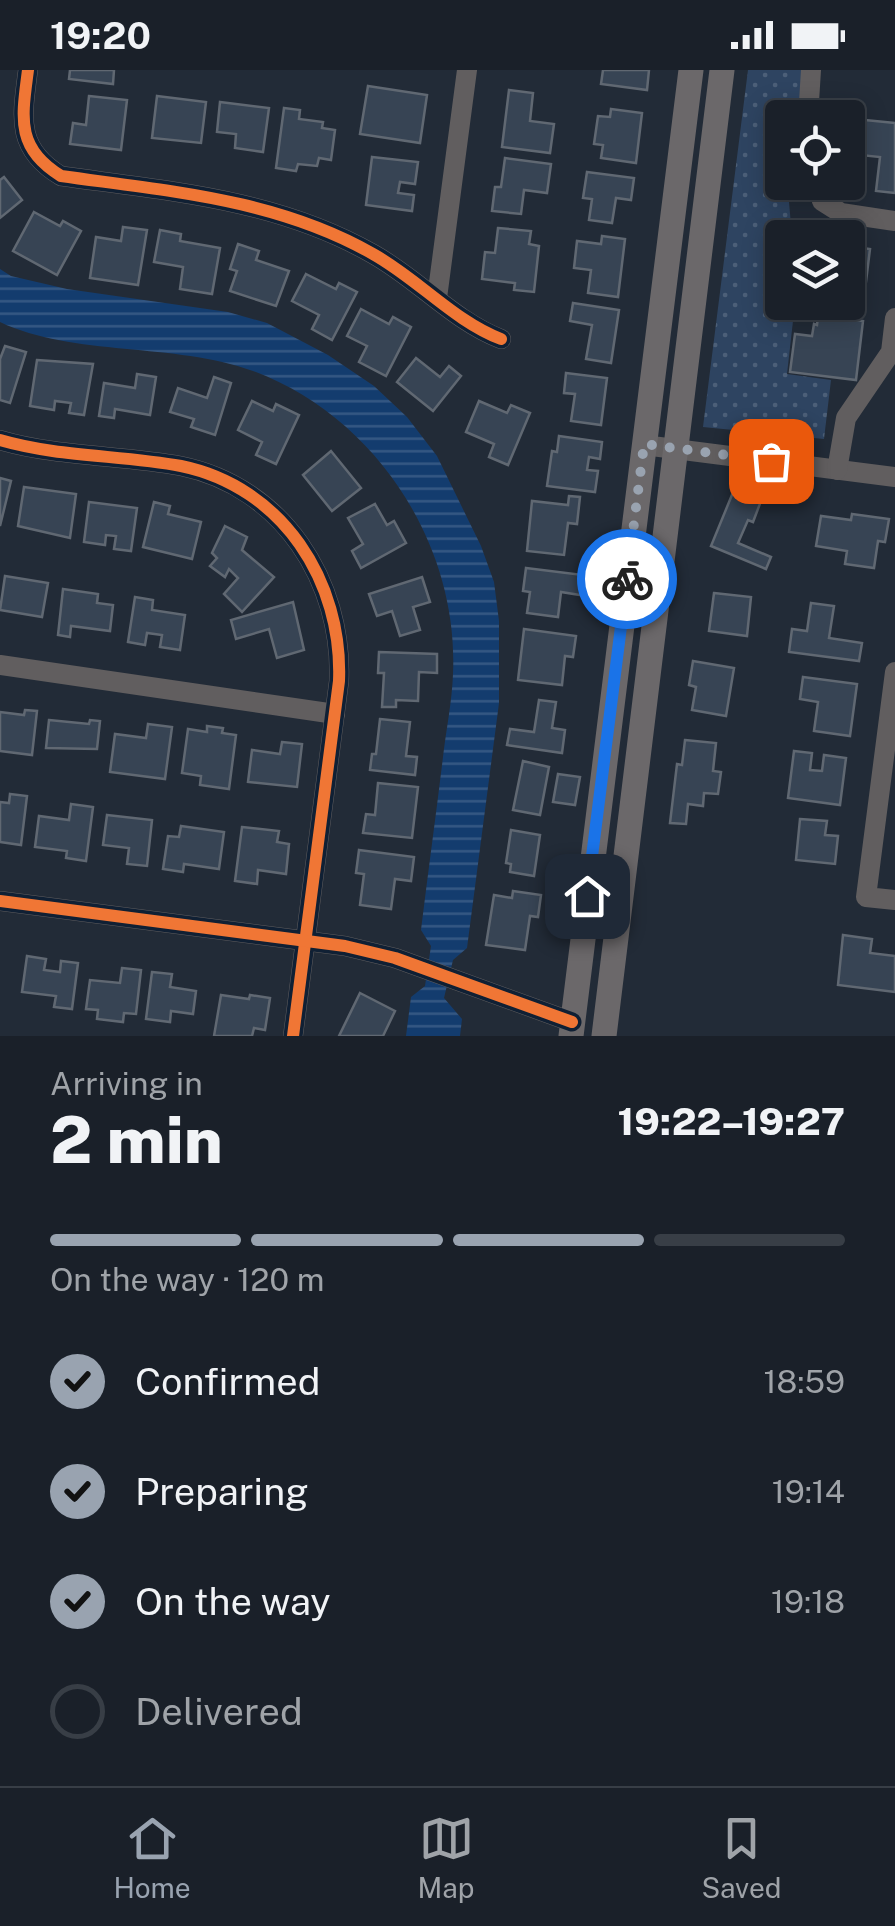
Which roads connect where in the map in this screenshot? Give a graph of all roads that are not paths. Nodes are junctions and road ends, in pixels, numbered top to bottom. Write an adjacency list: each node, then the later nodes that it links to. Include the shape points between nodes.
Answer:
1 (28, 70): 9 (street, via 24,131 31,150 61,176 248,204 296,219 372,253)
2 (467, 70): 9 (street)
3 (691, 70): 13 (main road)
4 (722, 70): 14 (main road)
5 (810, 70): 6 (street)
6 (809, 100)
7 (822, 200): 8 (street, via 840,214)
8 (895, 221)
9 (438, 298): 11 (street, via 478,330)
10 (895, 318): 15 (street, via 891,352 846,418)
11 (502, 339)
12 (0, 440): 19 (street, via 182,466 264,505 311,558 327,592 340,663)
13 (644, 444): 14 (street); 23 (main road)
14 (675, 449): 15 (street); 25 (main road)
15 (837, 470): 16 (street)
16 (895, 477)
17 (0, 665): 19 (street)
18 (895, 672): 20 (street, via 866,897)
19 (335, 714): 22 (street)
20 (895, 900)
21 (0, 901): 22 (street)
22 (306, 940): 23 (street, via 396,958); 24 (street)
23 (578, 1031)
24 (294, 1036)
25 (604, 1036)

